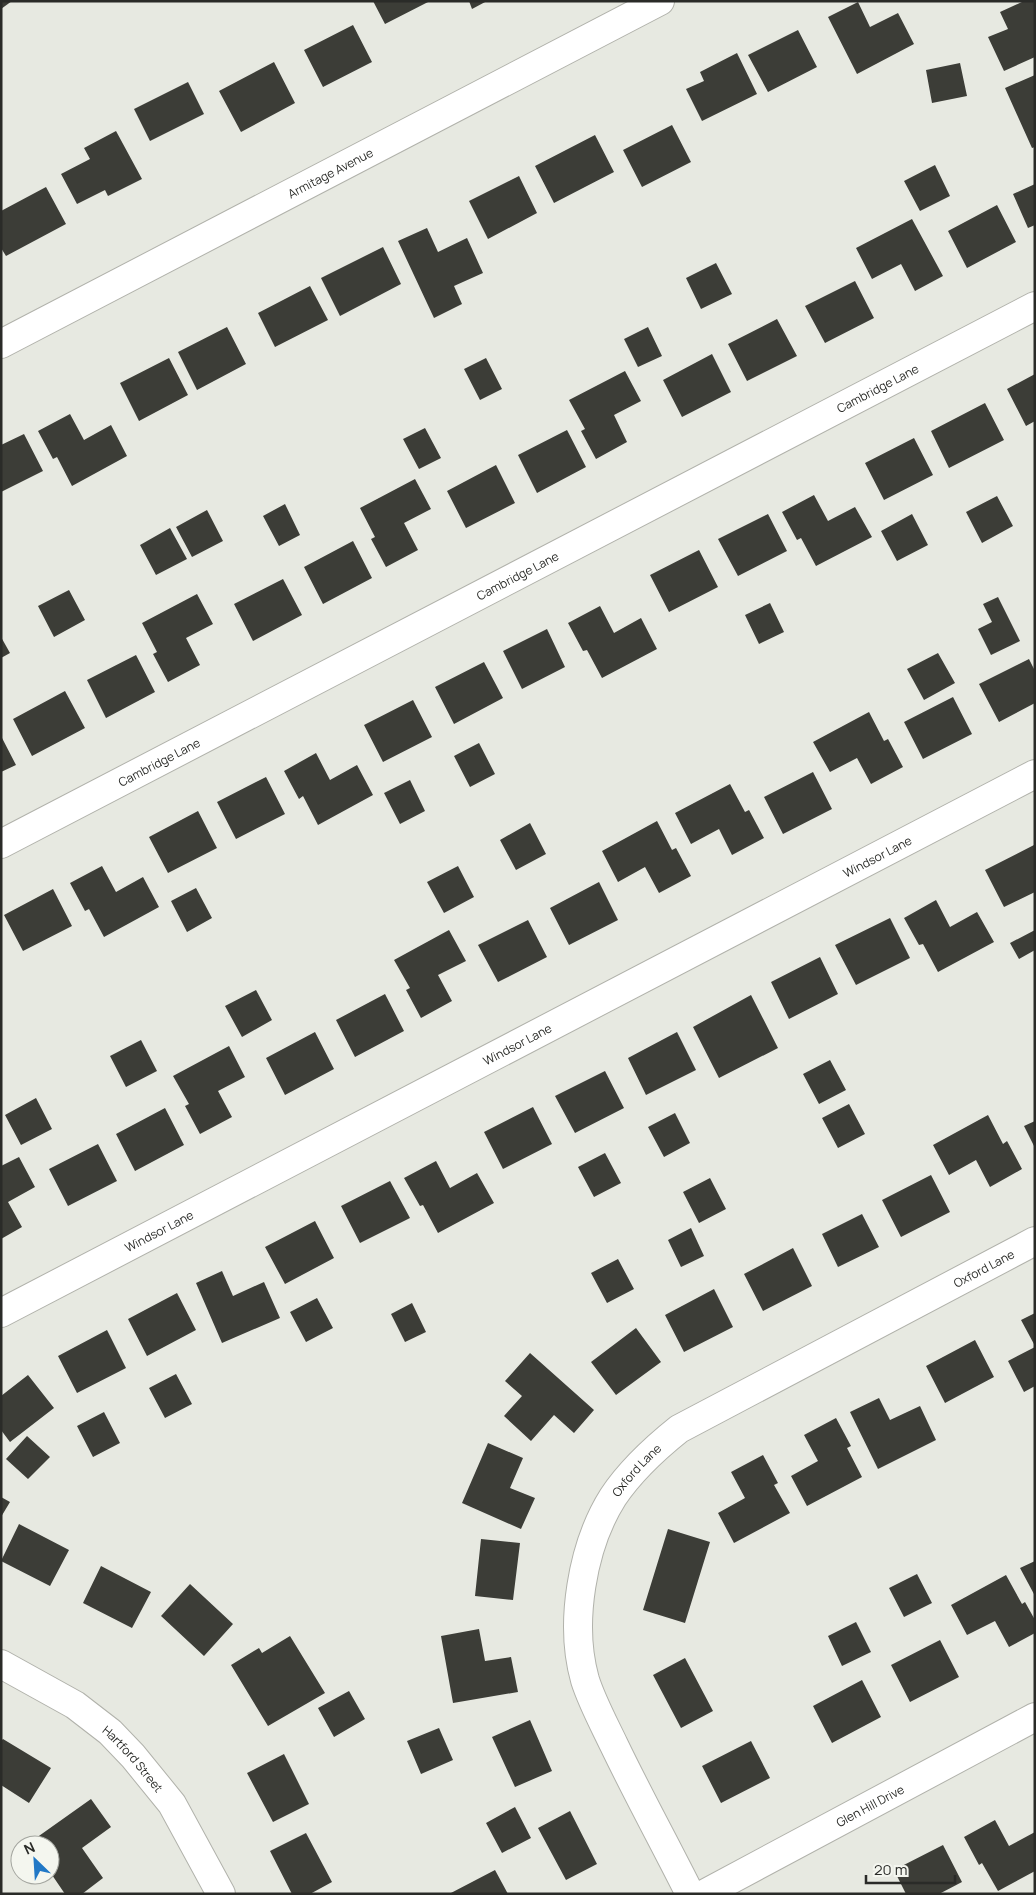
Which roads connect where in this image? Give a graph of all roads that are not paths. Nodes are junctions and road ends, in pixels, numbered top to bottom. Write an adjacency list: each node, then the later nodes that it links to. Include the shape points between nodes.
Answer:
1 (660, 1): 3 (street, Armitage Avenue)
2 (1035, 306): 5 (street, Cambridge Lane)
3 (1, 344)
4 (1035, 774): 7 (street, Windsor Lane)
5 (1, 844)
6 (1035, 1241): 11 (street, Oxford Lane, via 679,1429 655,1448 613,1497 593,1538 580,1597 578,1631 585,1679 621,1759)
7 (1, 1313)
8 (1, 1664): 10 (street, Hartford Street, via 75,1705 110,1732 133,1756 172,1804)
9 (1035, 1716): 12 (street, Glen Hill Drive)
10 (221, 1894)
11 (690, 1894)
12 (704, 1894)

